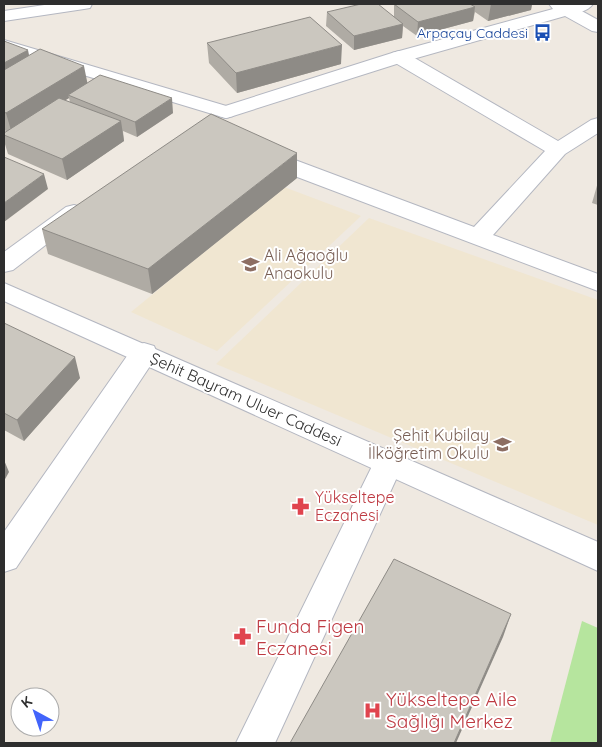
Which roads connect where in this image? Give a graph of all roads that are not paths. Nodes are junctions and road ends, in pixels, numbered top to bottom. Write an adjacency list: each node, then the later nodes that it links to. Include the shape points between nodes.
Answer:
1 (84, 4): 3 (street)
2 (585, 4): 4 (street)
3 (52, 6): 5 (street)
4 (562, 7): 6 (street); 8 (street)
5 (4, 16)
6 (598, 27)
7 (4, 45): 9 (street)
8 (399, 57): 9 (street); 13 (street)
9 (226, 112): 11 (street)
10 (598, 124): 13 (street)
11 (204, 125)
12 (242, 148): 15 (street)
13 (558, 150): 15 (street)
14 (88, 203): 16 (street)
15 (478, 238): 17 (street)
16 (4, 264)
17 (598, 283)
18 (4, 291): 19 (street, Şehit Bayram Uluer Caddesi)
19 (144, 353): 20 (street, Şehit Bayram Uluer Caddesi); 22 (street)
20 (389, 462): 21 (street, Şehit Bayram Uluer Caddesi); 23 (street)
21 (598, 556)
22 (4, 558)
23 (255, 743)

